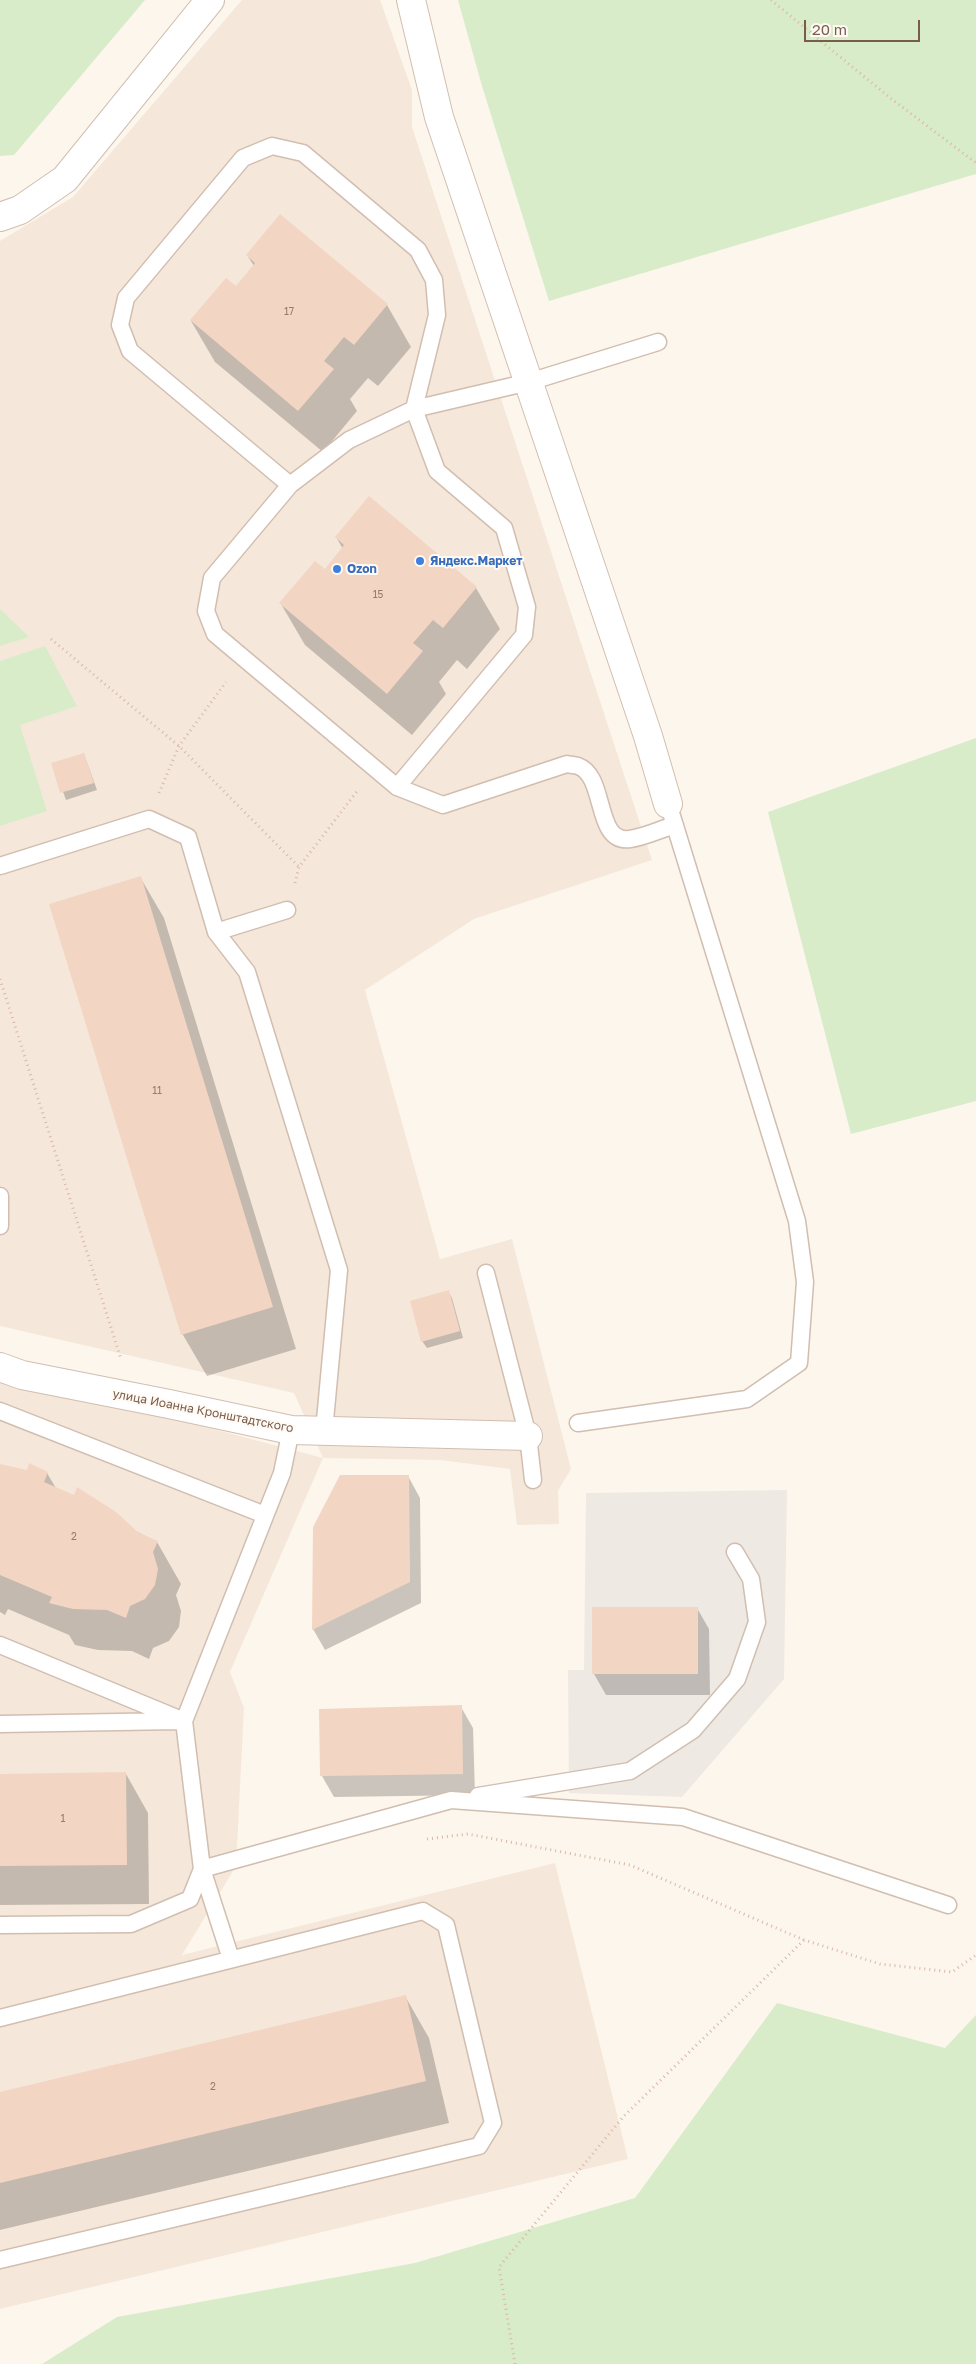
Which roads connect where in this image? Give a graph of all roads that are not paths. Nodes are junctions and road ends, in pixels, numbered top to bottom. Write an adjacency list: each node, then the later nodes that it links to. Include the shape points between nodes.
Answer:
1 (210, 0): 3 (street, via 65,179 20,210)
2 (410, 0): 5 (street, via 439,117)
3 (0, 216)
4 (658, 342): 5 (lane)
5 (529, 382): 6 (lane); 9 (street)
6 (414, 409): 7 (lane, via 349,440); 7 (lane, via 438,315 434,280 418,250 303,153 272,146 243,158 126,298 120,325 130,351); 8 (lane, via 437,471 504,528 527,607 524,635)
7 (290, 485): 8 (lane, via 212,578 206,611 215,634)
8 (396, 787): 9 (lane, via 443,805 567,764 580,766 591,776 609,829 617,837 629,839)
9 (672, 814): 18 (lane, via 797,1221 805,1282 799,1363 747,1399)
10 (0, 866): 12 (lane, via 149,819 188,837)
11 (287, 910): 12 (lane)
12 (216, 932): 20 (lane, via 247,972 339,1270)
13 (0, 1196): 14 (lane)
14 (0, 1226)
15 (486, 1273): 21 (lane)
16 (0, 1367): 19 (street, улица Иоанна Кронштадтского, via 22,1375)
17 (0, 1411): 23 (lane)
18 (578, 1422)
19 (291, 1430): 20 (street, улица Иоанна Кронштадтского); 23 (lane, via 282,1473)
20 (324, 1431): 21 (street, улица Иоанна Кронштадтского)
21 (528, 1436): 22 (lane)
22 (533, 1480)
23 (265, 1515): 26 (lane)
24 (735, 1552): 28 (lane, via 751,1579 757,1622 737,1679 693,1730 630,1770)
25 (0, 1644): 26 (lane)
26 (184, 1721): 27 (lane); 29 (lane)
27 (0, 1724)
28 (451, 1800): 29 (lane); 30 (lane, via 683,1817)
29 (202, 1869): 31 (lane, via 190,1899 131,1924); 32 (lane)
30 (948, 1906)
31 (0, 1925)
32 (231, 1959): 33 (lane); 34 (lane, via 423,1911 446,1925 492,2123 478,2146)
33 (0, 2018)
34 (0, 2260)

